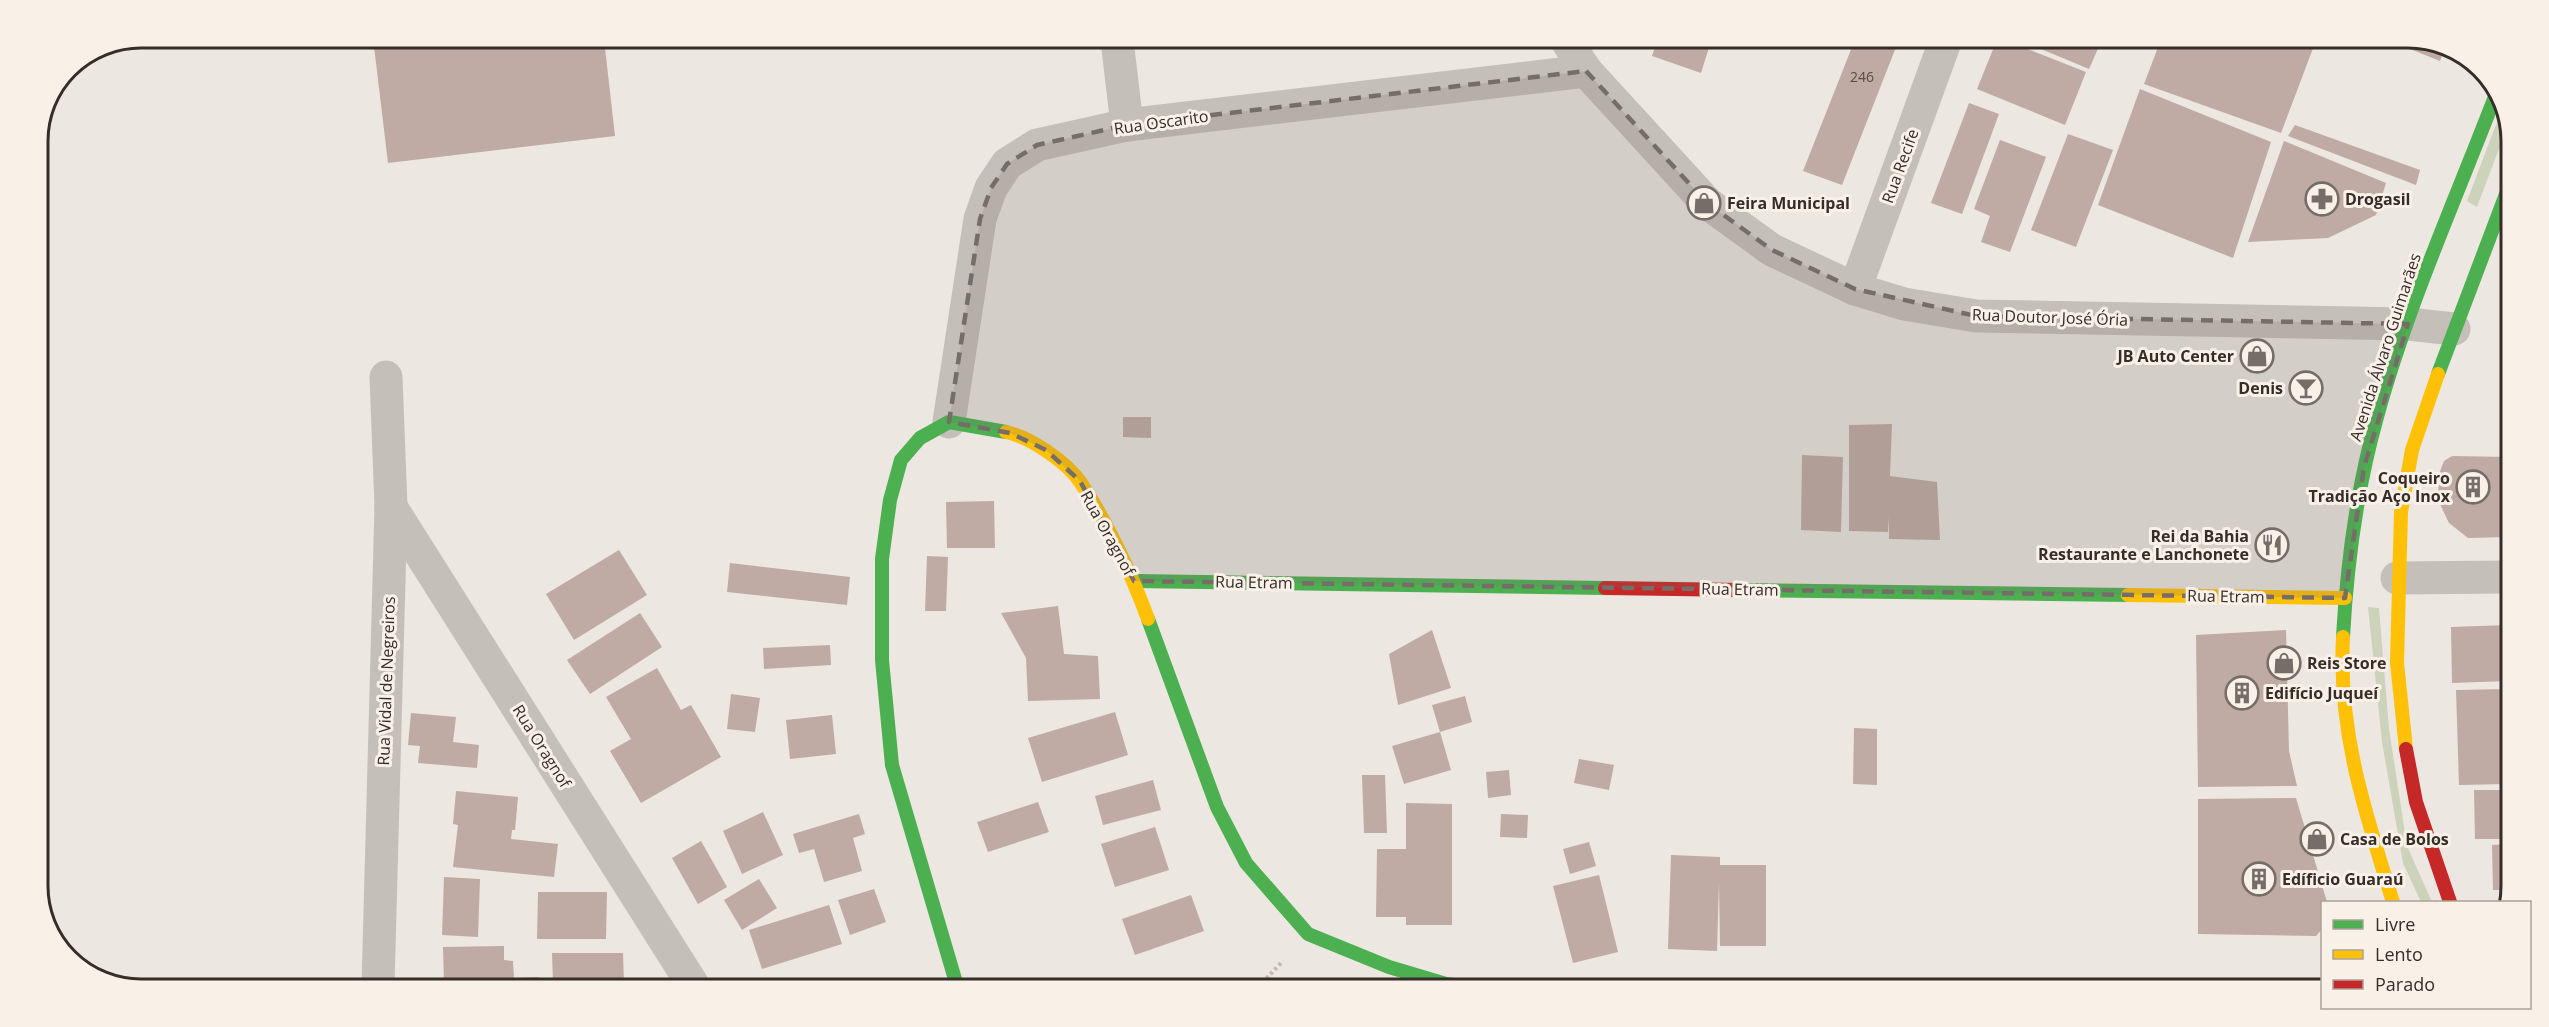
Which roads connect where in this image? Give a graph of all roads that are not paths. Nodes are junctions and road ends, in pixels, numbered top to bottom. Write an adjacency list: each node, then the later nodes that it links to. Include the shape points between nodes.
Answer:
1 (1118, 48): 6 (street)
2 (1571, 48): 4 (street, Rua Doutor José Ória)
3 (1944, 48): 8 (street, Rua Recife)
4 (1586, 71): 6 (street, Rua Oscarito); 8 (street, Rua Doutor José Ória, via 1707,203 1772,250)
5 (2493, 102): 9 (street, Avenida Álvaro Guimarães)
6 (1127, 125): 12 (street, Rua Oscarito, via 1037,145 1007,164 991,188 980,219)
7 (2501, 207): 10 (street)
8 (1854, 289): 9 (street, Rua Doutor José Ória, via 1904,304 1976,316)
9 (2408, 324): 10 (street, Rua Doutor José Ória); 17 (street, Avenida Álvaro Guimarães, via 2364,467)
10 (2454, 329): 15 (street, via 2412,450 2401,512)
11 (386, 377): 13 (street, Rua Vidal de Negreiros)
12 (949, 422): 16 (street, Rua Oragnof, via 1010,433 1046,450 1080,481); 22 (street, via 920,438 901,460 890,500 882,559 882,660 892,765)
13 (391, 507): 20 (street, Rua Vidal de Negreiros); 21 (street, Rua Oragnof)
14 (2501, 577): 15 (street)
15 (2397, 578): 19 (street, via 2402,731 2416,802)
16 (1134, 581): 17 (street, Rua Etram); 23 (street, Rua Oragnof, via 1217,807 1246,863 1308,934)
17 (2345, 598): 18 (street, Avenida Álvaro Guimarães, via 2343,676 2348,740)
18 (2392, 901)
19 (2449, 901)
20 (378, 979)
21 (689, 979)
22 (955, 979)
23 (1429, 979)

